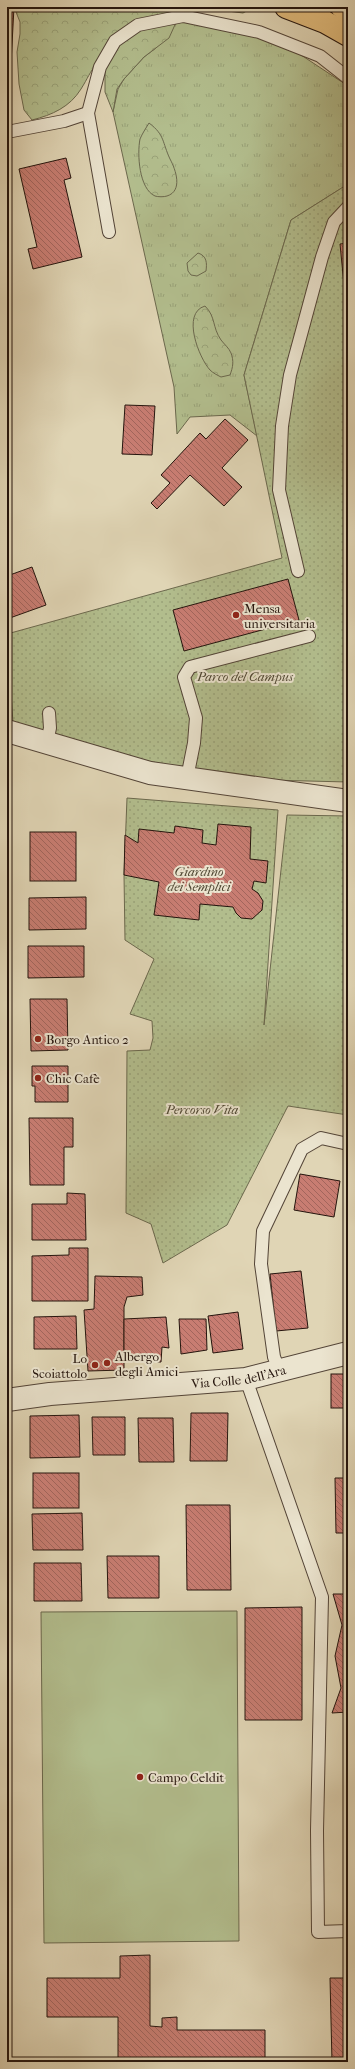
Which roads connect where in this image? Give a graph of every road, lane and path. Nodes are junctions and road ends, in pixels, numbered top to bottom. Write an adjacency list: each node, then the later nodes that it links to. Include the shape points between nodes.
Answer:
1 (286, 7): 4 (main road, via 325,22)
2 (342, 7): 3 (main road)
3 (348, 12)
4 (348, 35)
5 (348, 78): 6 (lane, via 320,56 259,32 183,16 138,24 115,41 100,67)
6 (88, 113): 7 (lane, via 64,121); 9 (lane)
7 (7, 132)
8 (348, 207): 10 (lane, via 334,222 322,257 290,375 282,426 279,490)
9 (109, 232)
10 (298, 571)
11 (309, 636): 15 (lane, via 190,666 184,677 196,718)
12 (49, 713): 14 (lane, via 50,728)
13 (7, 731): 14 (street)
14 (47, 742): 15 (street, via 150,773)
15 (187, 778): 16 (street)
16 (348, 801)
17 (348, 1144): 19 (lane, via 321,1138 302,1149 263,1231 262,1264 274,1357)
18 (348, 1353): 19 (street, Via Colle dell'Ara)
19 (279, 1370): 20 (street, Via Colle dell'Ara)
20 (246, 1379): 21 (street, Via Colle dell'Ara, via 50,1394); 22 (lane, via 322,1597 317,1831 318,1932)
21 (7, 1400)
22 (348, 1931)

